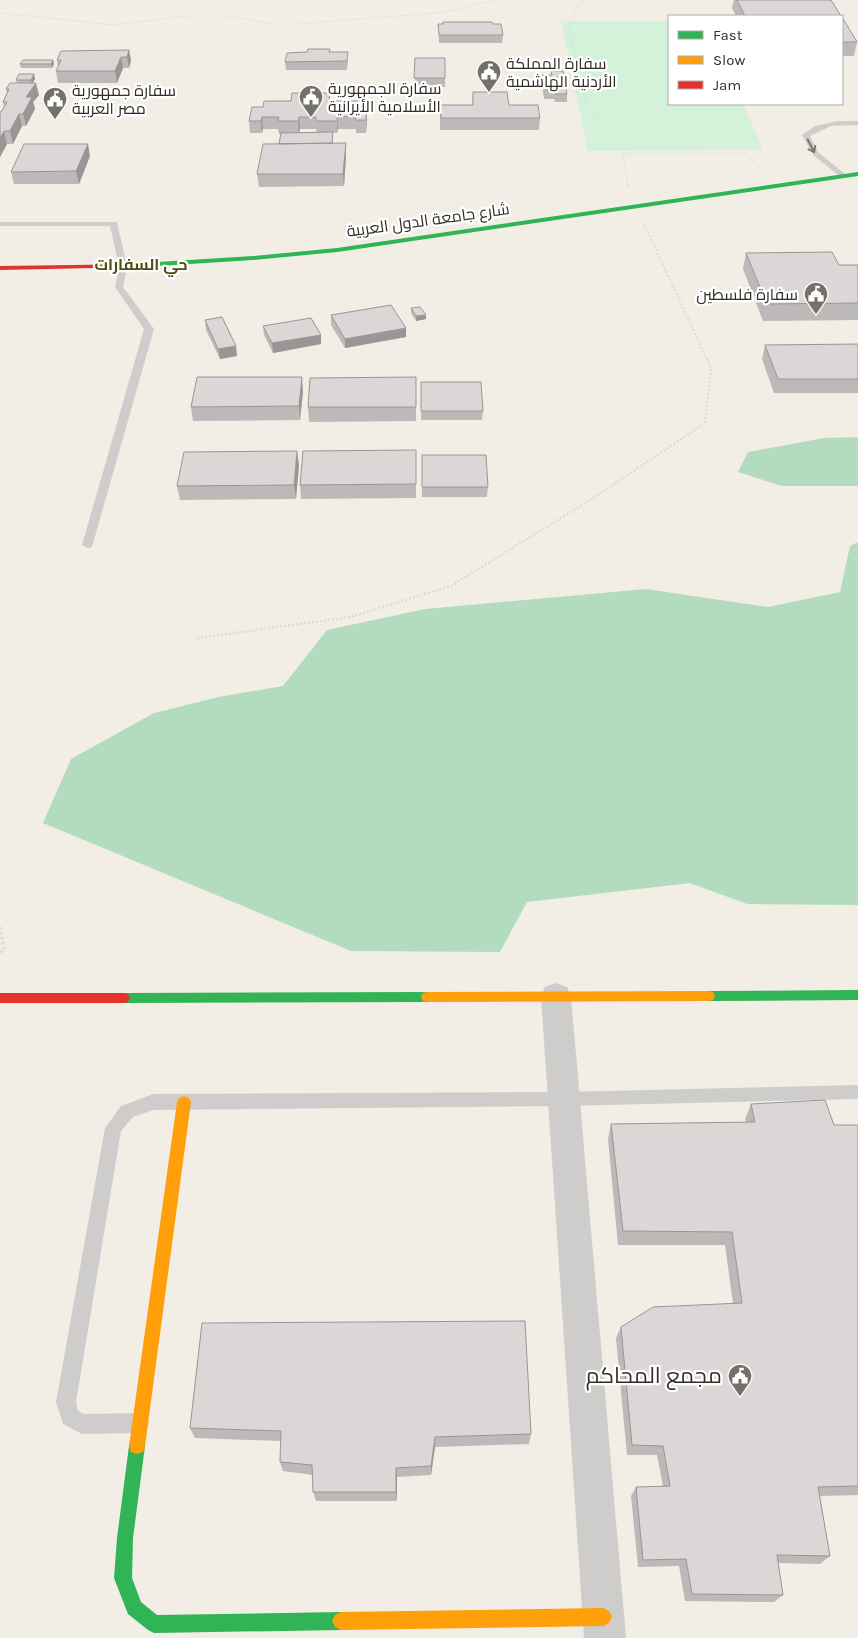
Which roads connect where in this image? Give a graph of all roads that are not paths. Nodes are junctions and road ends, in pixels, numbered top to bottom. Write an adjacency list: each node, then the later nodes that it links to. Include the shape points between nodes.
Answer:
1 (858, 123): 3 (lane, one-way to 3, via 827,125 814,128 806,135 816,155)
2 (858, 174): 3 (street, شارع جامعة الدول العربية)
3 (842, 176): 5 (street, شارع جامعة الدول العربية, via 337,250 225,261)
4 (0, 224): 5 (lane, via 114,224)
5 (123, 266): 6 (street, شارع جامعة الدول العربية); 7 (lane, via 119,287 149,328)
6 (0, 268)
7 (88, 545)
8 (858, 994): 9 (street)
9 (556, 996): 10 (street); 12 (street)
10 (0, 998)
11 (858, 1092): 12 (lane)
12 (564, 1099): 13 (lane); 15 (street)
13 (184, 1102): 14 (street); 14 (lane, via 153,1102 127,1111 113,1128 66,1402 70,1417 82,1424)
14 (140, 1423): 15 (street, via 123,1578 134,1608 154,1624)
15 (604, 1628)

